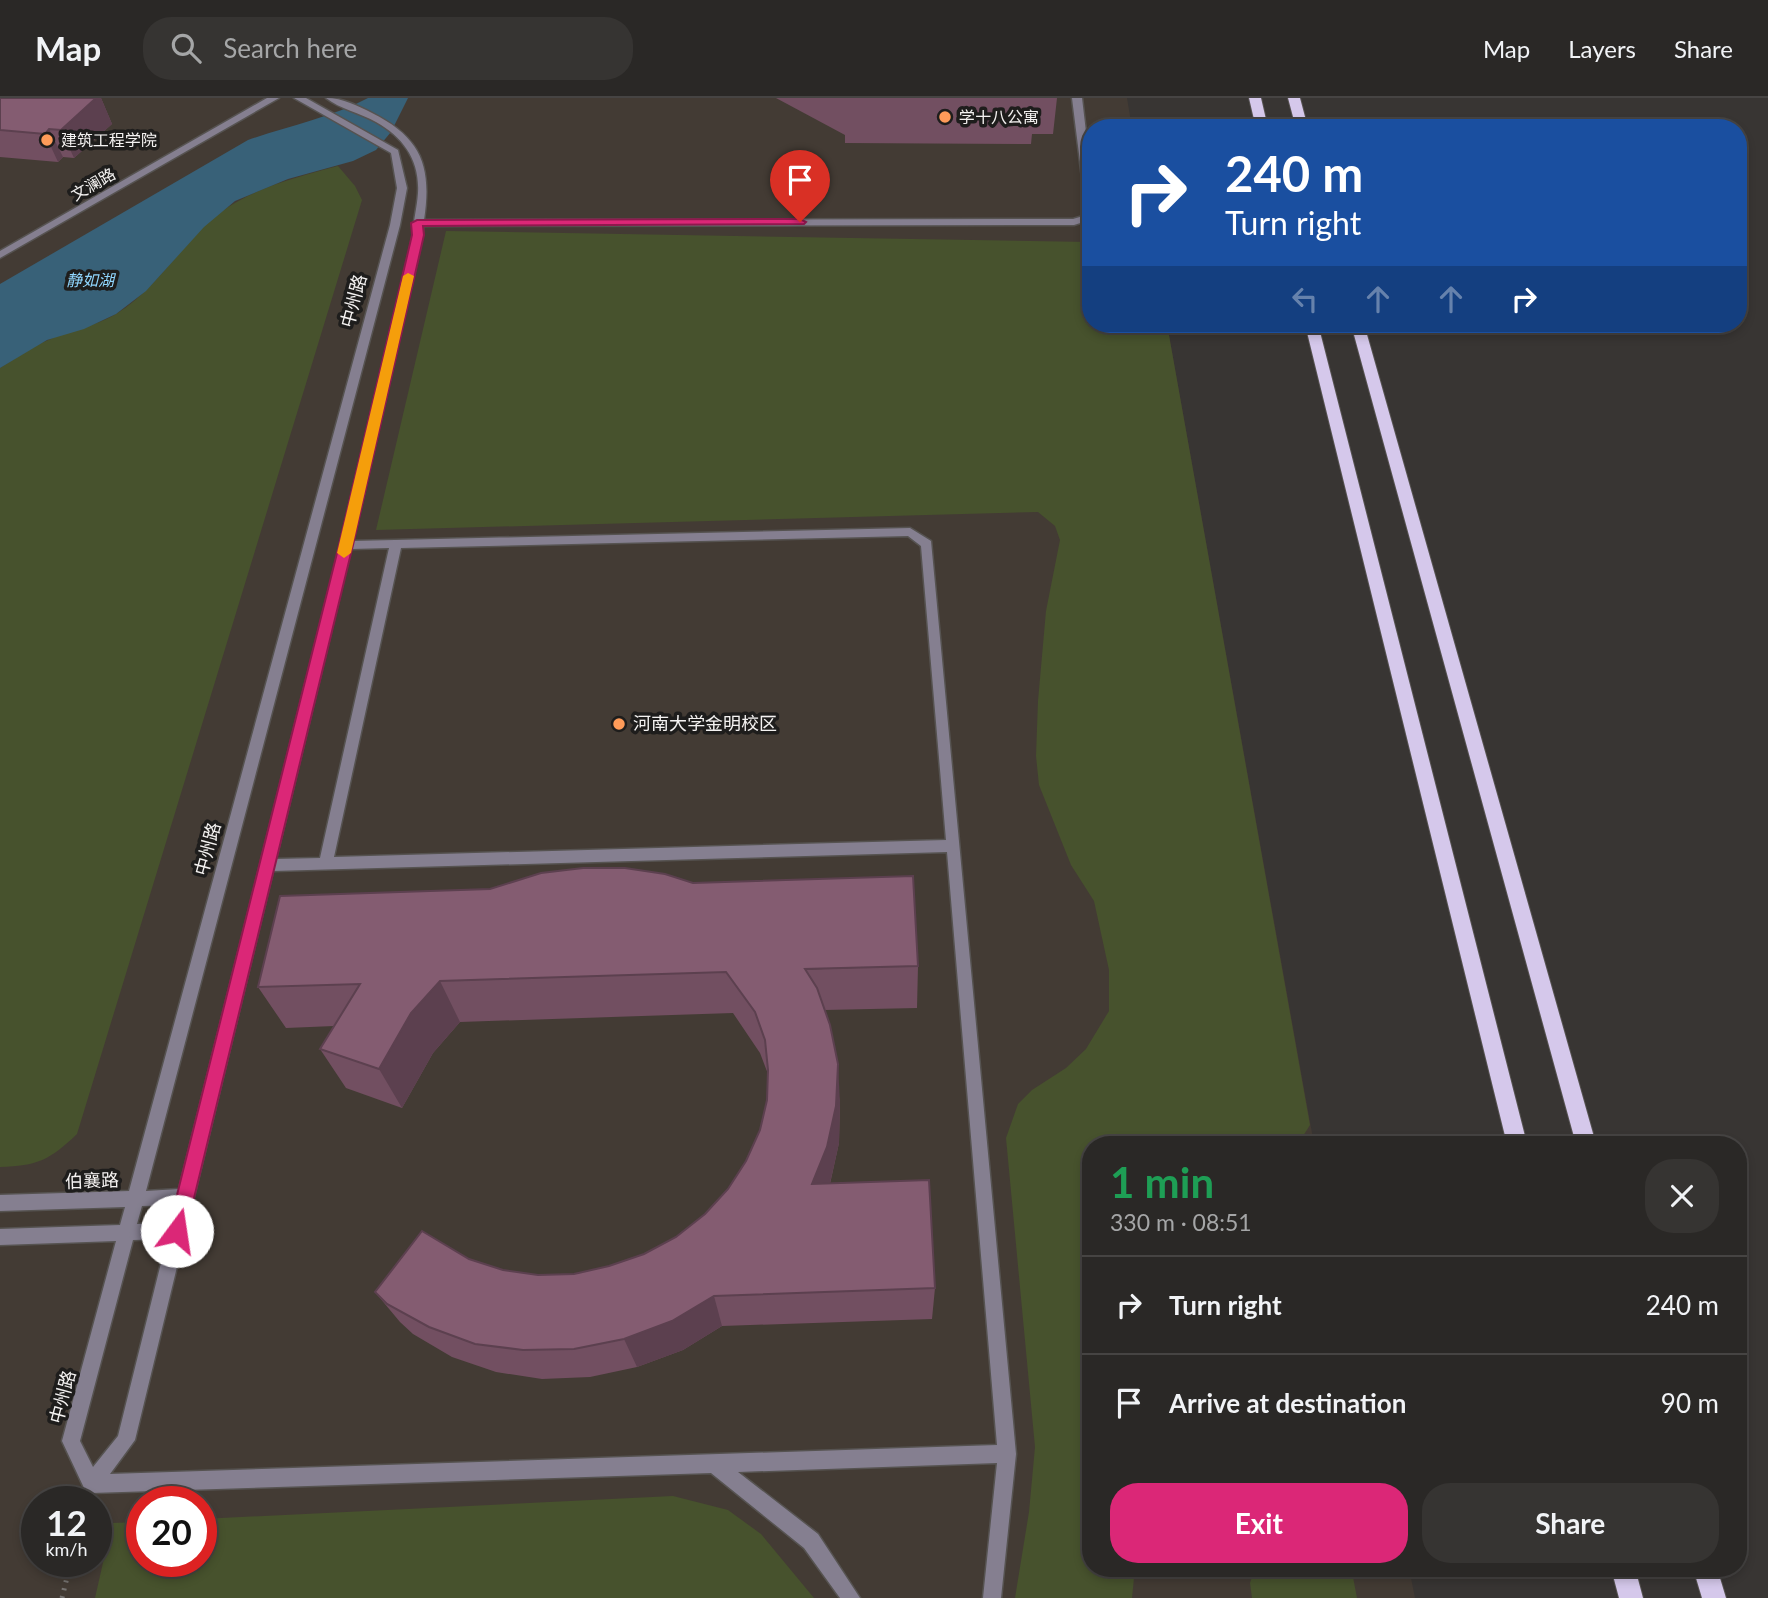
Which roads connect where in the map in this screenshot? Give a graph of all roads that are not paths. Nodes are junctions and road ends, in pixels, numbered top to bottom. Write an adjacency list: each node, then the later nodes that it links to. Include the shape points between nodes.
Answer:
1 (274, 98): 12 (lane, 文澜路)
2 (299, 98): 23 (lane, 中州路, via 395,152 402,188)
3 (1077, 98): 9 (lane)
4 (1255, 98): 7 (main road)
5 (1294, 98): 8 (main road)
6 (336, 100): 11 (lane, via 402,134 413,146 423,188)
7 (1260, 119)
8 (1300, 119)
9 (1082, 138)
10 (1082, 220): 11 (lane)
11 (417, 223): 16 (lane, via 418,235)
12 (0, 255)
13 (1313, 333): 20 (main road)
14 (1360, 333): 21 (main road)
15 (396, 544): 16 (lane); 17 (lane, via 910,532 927,544); 18 (lane)
16 (346, 545): 19 (lane)
17 (953, 846): 18 (lane); 28 (lane)
18 (326, 864): 19 (lane)
19 (267, 865): 22 (lane)
20 (1515, 1136)
21 (1584, 1136)
22 (185, 1197): 23 (lane, 伯襄路); 25 (lane)
23 (136, 1199): 24 (lane, 伯襄路); 26 (lane, 中州路)
24 (0, 1203)
25 (177, 1231): 26 (lane); 30 (lane, via 126,1440)
26 (127, 1233): 27 (lane); 30 (lane, 中州路, via 71,1441)
27 (0, 1237)
28 (1007, 1454): 29 (lane); 34 (lane)
29 (714, 1464): 30 (lane); 33 (lane, via 811,1541)
30 (92, 1484)
31 (1625, 1577): 35 (main road)
32 (1708, 1577): 36 (main road)
33 (851, 1598)
34 (992, 1598)
35 (1631, 1598)
36 (1714, 1598)

